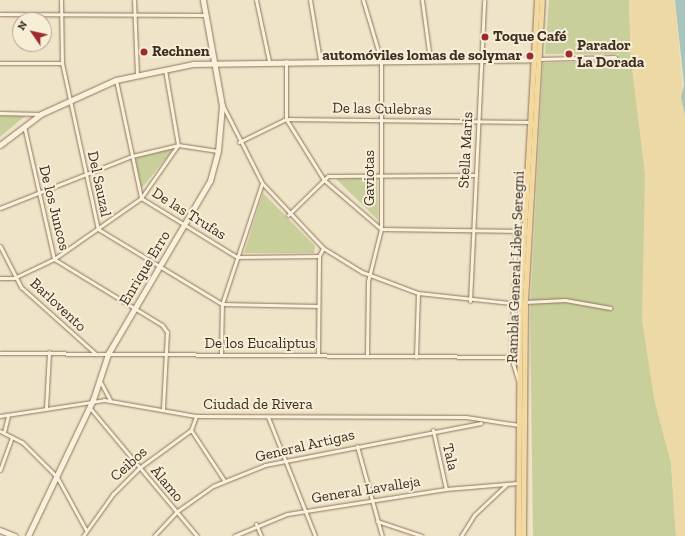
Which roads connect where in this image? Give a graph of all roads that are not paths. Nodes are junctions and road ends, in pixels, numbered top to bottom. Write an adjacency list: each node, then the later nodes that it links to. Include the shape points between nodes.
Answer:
1 (61, 0): 12 (street, Del Sauzal)
2 (134, 0): 13 (street)
3 (203, 0): 14 (street, Enrique Erro)
4 (256, 0): 21 (street)
5 (310, 0): 18 (street)
6 (363, 0): 19 (street, Gaviotas)
7 (422, 0): 20 (street)
8 (484, 0): 16 (street, Stella Maris)
9 (537, 0): 17 (main road, Rambla General Liber Seregni)
10 (542, 0): 17 (main road, Rambla General Liber Seregni)
11 (0, 14): 12 (street)
12 (61, 15): 13 (street); 25 (street, Del Sauzal)
13 (134, 15): 14 (street); 27 (street)
14 (206, 15): 23 (street, Enrique Erro)
15 (615, 57): 17 (street)
16 (482, 59): 17 (street); 20 (street); 35 (street, Stella Maris)
17 (536, 59): 36 (main road, Rambla General Liber Seregni); 69 (main road, Rambla General Liber Seregni)
18 (320, 60): 19 (street); 22 (street)
19 (381, 60): 20 (street); 34 (street, Gaviotas)
20 (430, 60)
21 (269, 61): 22 (street); 23 (street)
22 (286, 61): 33 (street)
23 (215, 62): 26 (street); 30 (street, Enrique Erro)
24 (0, 63): 25 (street)
25 (62, 63): 29 (street, Del Sauzal)
26 (164, 70): 27 (street); 39 (street)
27 (137, 75): 28 (street)
28 (116, 80): 29 (street); 42 (street, De las Trufas)
29 (70, 100): 32 (street); 43 (street, Del Sauzal)
30 (222, 106): 38 (street); 41 (street, Enrique Erro)
31 (0, 113): 32 (street)
32 (41, 114): 37 (street)
33 (286, 119): 34 (street, De las Culebras); 38 (street, De las Culebras); 46 (street)
34 (380, 119): 35 (street, De las Culebras); 44 (street, Gaviotas)
35 (478, 121): 36 (street, De las Culebras); 45 (street, Stella Maris)
36 (529, 122): 57 (main road, Rambla General Liber Seregni)
37 (24, 126): 40 (street); 48 (street, De los Juncos)
38 (239, 142): 47 (street)
39 (178, 144): 41 (street); 42 (street); 49 (street)
40 (0, 145)
41 (218, 151): 52 (street, Enrique Erro, via 210,181)
42 (132, 156): 43 (street); 49 (street, De las Trufas)
43 (85, 175): 48 (street); 53 (street, Del Sauzal)
44 (381, 175): 45 (street); 46 (street, via 328,176); 54 (street, Gaviotas)
45 (476, 175): 55 (street, Stella Maris)
46 (324, 180): 51 (street); 54 (street)
47 (262, 183): 51 (street); 61 (street)
48 (38, 194): 50 (street); 62 (street, De los Juncos)
49 (141, 198): 52 (street, De las Trufas); 53 (street)
50 (0, 208)
51 (288, 215): 59 (street)
52 (185, 225): 61 (street, De las Trufas); 63 (street, Enrique Erro)
53 (98, 229): 62 (street); 63 (street, Del Sauzal)
54 (381, 229): 55 (street); 64 (street, Gaviotas)
55 (474, 229): 56 (street); 68 (street, Stella Maris)
56 (516, 231): 57 (street); 71 (street)
57 (523, 231): 69 (main road, Rambla General Liber Seregni)
58 (0, 246): 66 (street, Barlovento)
59 (323, 248): 60 (street); 64 (street)
60 (319, 256): 61 (street, De las Trufas); 72 (street)
61 (237, 257): 70 (street)
62 (54, 259): 66 (street); 74 (street, De los Juncos)
63 (159, 267): 70 (street, Del Sauzal); 74 (street, Enrique Erro)
64 (370, 275): 67 (street); 82 (street, Gaviotas)
65 (0, 278): 66 (street)
66 (14, 278): 77 (street, Barlovento, via 37,304)
67 (418, 293): 68 (street); 83 (street)
68 (470, 301): 71 (street)
69 (522, 303): 71 (street); 73 (street, via 565,300); 85 (main road, Rambla General Liber Seregni); 132 (main road, Rambla General Liber Seregni)
70 (222, 304): 72 (street, Del Sauzal); 80 (street)
71 (513, 304): 84 (street)
72 (318, 306): 81 (street)
73 (610, 308)
74 (134, 309): 78 (street, Enrique Erro); 79 (street, De los Juncos, via 165,328)
75 (49, 352): 76 (street, De los Eucaliptus); 77 (street, De los Eucaliptus); 90 (street)
76 (0, 353)
77 (96, 354): 78 (street, De los Eucaliptus)
78 (108, 354): 79 (street, De los Eucaliptus); 87 (street, Enrique Erro)
79 (168, 354): 80 (street, De los Eucaliptus); 92 (street)
80 (221, 354): 81 (street, De los Eucaliptus)
81 (318, 355): 82 (street, De los Eucaliptus)
82 (367, 356): 83 (street, De los Eucaliptus)
83 (416, 357): 84 (street, De los Eucaliptus)
84 (511, 357): 85 (street, De los Eucaliptus); 86 (street)
85 (519, 357): 86 (main road, Rambla General Liber Seregni)
86 (519, 382): 98 (main road, Rambla General Liber Seregni)
87 (101, 383): 88 (street, Enrique Erro); 89 (street)
88 (93, 400): 89 (street, Ciudad de Rivera); 90 (street, Ciudad de Rivera); 91 (street, Enrique Erro)
89 (110, 400): 92 (street, Ciudad de Rivera)
90 (46, 408): 94 (street, Ciudad de Rivera)
91 (90, 408): 106 (street, Álamo); 108 (street, Enrique Erro)
92 (164, 409): 95 (street, Ciudad de Rivera)
93 (0, 416): 94 (street, Ciudad de Rivera)
94 (8, 416): 102 (street)
95 (196, 416): 96 (street, Ciudad de Rivera); 99 (street)
96 (268, 417): 97 (street, Ciudad de Rivera, via 466,418); 105 (street)
97 (481, 423): 98 (street, Ciudad de Rivera); 100 (street, General Artigas)
98 (518, 425): 110 (main road, Rambla General Liber Seregni)
99 (191, 430): 106 (street, Ceibos); 109 (street)
100 (433, 430): 104 (street, General Artigas); 112 (street, Tala)
101 (0, 431): 102 (street)
102 (4, 432): 103 (street)
103 (12, 437): 107 (street); 108 (street)
104 (357, 446): 105 (street, General Artigas); 113 (street)
105 (284, 460): 109 (street, General Artigas); 114 (street)
106 (139, 468): 115 (street, Álamo); 119 (street, Ceibos, via 113,494)
107 (0, 470)
108 (57, 477): 119 (street); 121 (street, Enrique Erro)
109 (224, 480): 115 (street, General Artigas)
110 (518, 483): 111 (street, General Lavalleja); 131 (main road, Rambla General Liber Seregni)
111 (507, 484): 112 (street, General Lavalleja); 130 (street, via 474,515)
112 (446, 489): 113 (street, General Lavalleja)
113 (370, 501): 114 (street, General Lavalleja); 116 (street)
114 (305, 511): 117 (street, General Lavalleja); 127 (street)
115 (176, 512): 123 (street, General Artigas); 124 (street, Álamo)
116 (377, 520): 128 (street); 129 (street)
117 (256, 524): 125 (street, General Lavalleja); 126 (street)
118 (0, 530): 120 (street)
119 (86, 530): 122 (street, Ceibos)
120 (15, 536)
121 (28, 536)
122 (83, 536)
123 (154, 536)
124 (197, 536)
125 (234, 536)
126 (261, 536)
127 (314, 536)
128 (382, 536)
129 (422, 536)
130 (461, 536)
131 (518, 536)
132 (523, 536)

